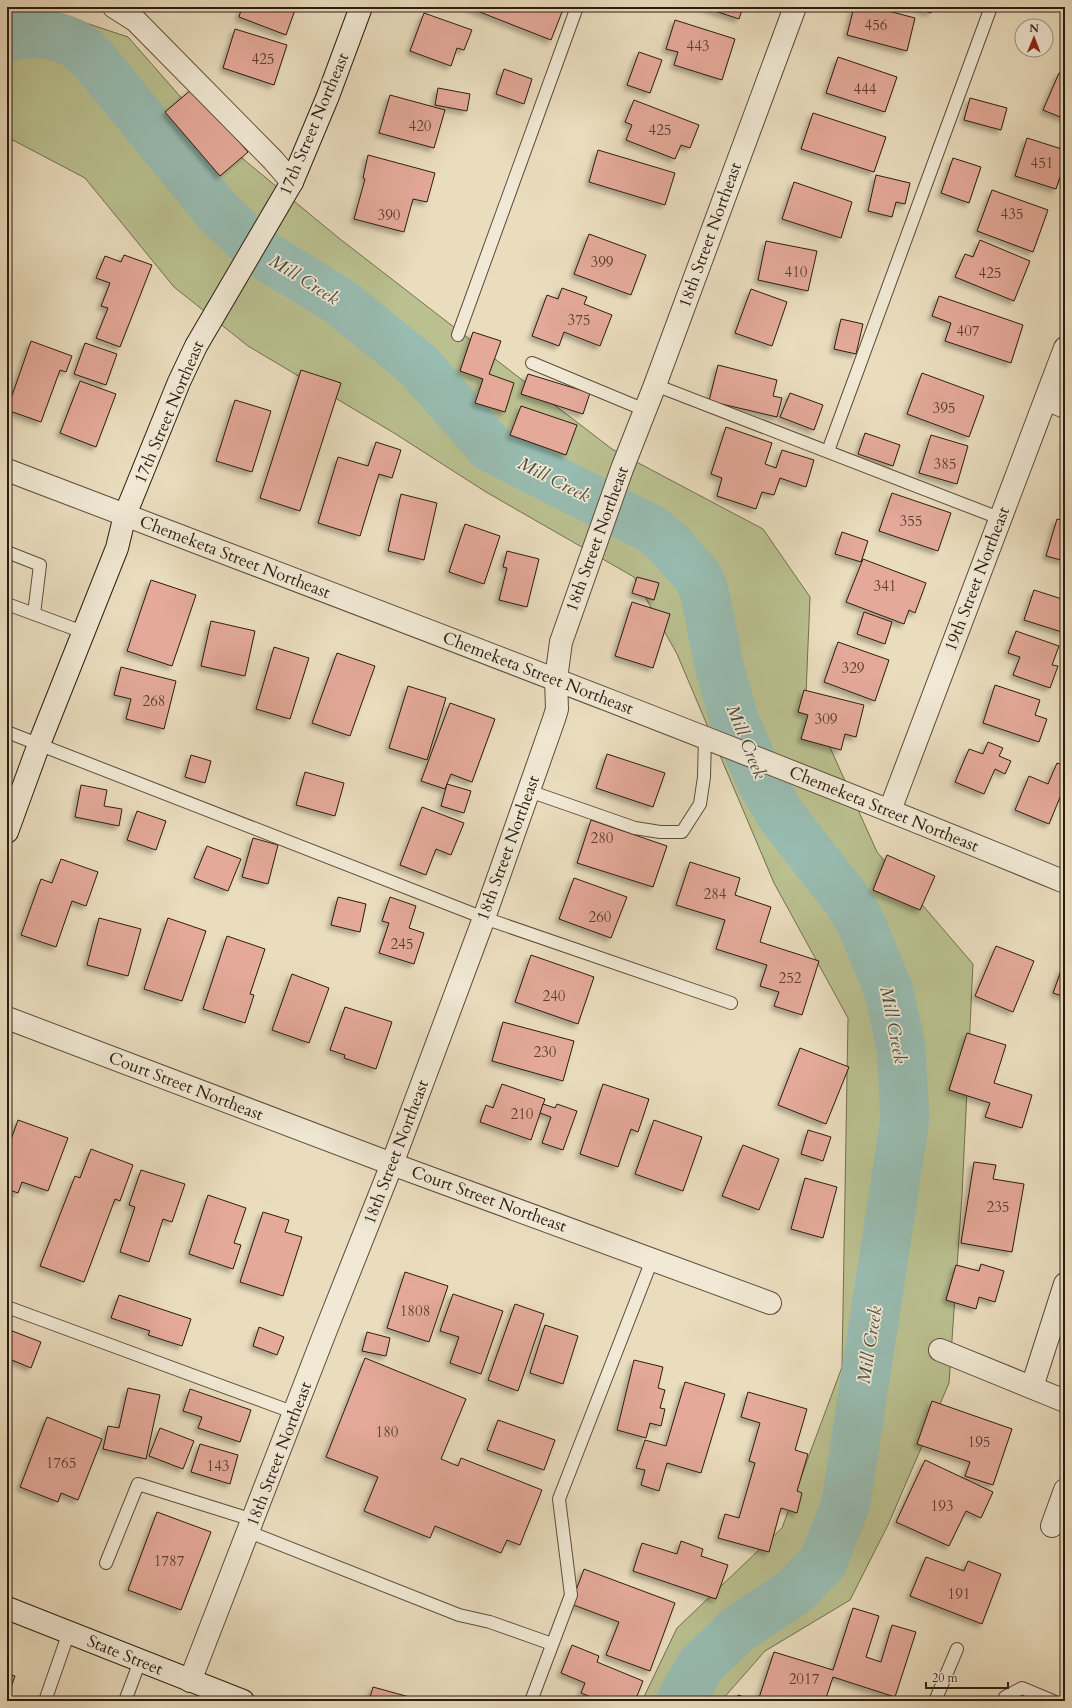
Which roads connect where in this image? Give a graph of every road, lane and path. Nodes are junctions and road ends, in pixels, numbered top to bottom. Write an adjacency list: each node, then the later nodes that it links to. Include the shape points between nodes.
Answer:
1 (114, 7): 6 (street, via 136,21)
2 (361, 7): 6 (street, 17th Street Northeast)
3 (577, 7): 7 (lane)
4 (796, 7): 10 (street, 18th Street Northeast)
5 (991, 7): 13 (lane)
6 (292, 182): 15 (street, 17th Street Northeast, via 196,346)
7 (458, 335)
8 (1065, 348): 11 (street, 19th Street Northeast)
9 (532, 363): 12 (lane)
10 (655, 385): 12 (street, 18th Street Northeast); 13 (lane)
11 (1055, 403): 16 (street, 19th Street Northeast)
12 (645, 410): 21 (street, 18th Street Northeast, via 561,642)
13 (828, 451): 16 (lane)
14 (7, 470): 15 (street, Chemeketa Street Northeast)
15 (125, 516): 20 (street, 17th Street Northeast, via 117,548); 21 (street, Chemeketa Street Northeast)
16 (1000, 518): 26 (street, 19th Street Northeast)
17 (7, 552): 19 (lane, via 40,565)
18 (7, 604): 19 (lane)
19 (34, 614): 20 (lane)
20 (83, 632): 24 (street, 17th Street Northeast)
21 (556, 679): 23 (street, Chemeketa Street Northeast); 25 (street, 18th Street Northeast, via 557,709)
22 (7, 732): 24 (lane)
23 (709, 739): 25 (lane, via 700,804 682,832 635,828); 26 (street, Chemeketa Street Northeast)
24 (39, 744): 27 (street, 17th Street Northeast); 29 (lane)
25 (529, 791): 29 (street, 18th Street Northeast)
26 (890, 810): 28 (street, Chemeketa Street Northeast)
27 (7, 832)
28 (1065, 882)
29 (484, 918): 30 (lane); 32 (street, 18th Street Northeast)
30 (731, 1003)
31 (7, 1018): 32 (street, Court Street Northeast)
32 (392, 1164): 33 (street, Court Street Northeast); 40 (street, 18th Street Northeast)
33 (652, 1260): 35 (street, Court Street Northeast); 47 (lane, via 558,1499 571,1595)
34 (1065, 1284): 38 (street)
35 (770, 1303)
36 (7, 1307): 40 (lane)
37 (940, 1350): 38 (street)
38 (1032, 1387): 39 (street)
39 (1065, 1401)
40 (295, 1413): 42 (street, 18th Street Northeast)
41 (1065, 1490): 43 (street)
42 (251, 1526): 44 (lane, via 138,1484); 47 (lane, via 459,1615 490,1622); 50 (street, 18th Street Northeast)
43 (1052, 1526)
44 (106, 1563)
45 (7, 1608): 46 (street, State Street)
46 (69, 1632): 49 (street, State Street); 52 (lane)
47 (552, 1644): 54 (lane)
48 (957, 1649): 55 (lane)
49 (140, 1661): 50 (street, State Street); 53 (lane)
50 (190, 1681): 51 (street, State Street)
51 (236, 1700)
52 (45, 1701)
53 (125, 1701)
54 (531, 1701)
55 (935, 1701)
56 (1004, 1701): 57 (lane, via 1005,1697 1022,1688)
57 (1053, 1701)

